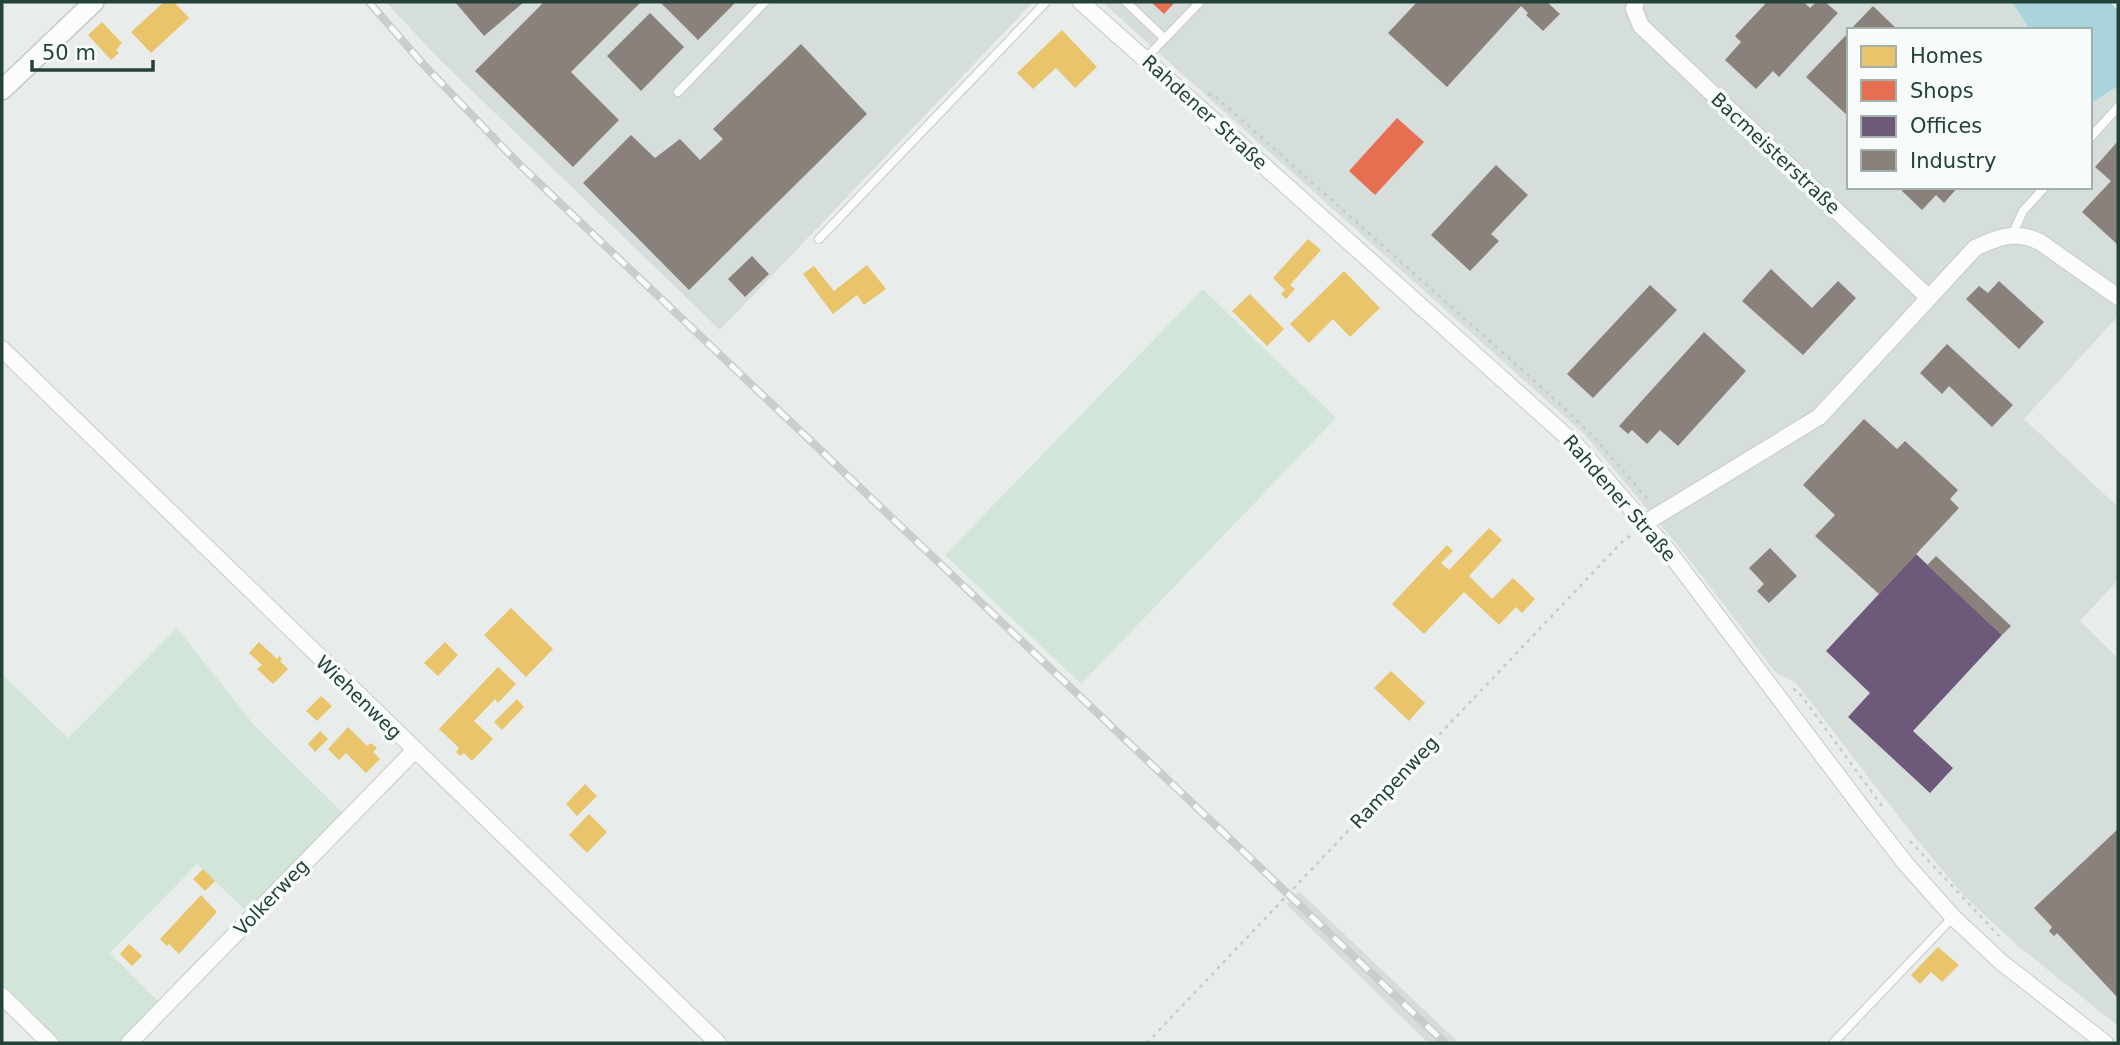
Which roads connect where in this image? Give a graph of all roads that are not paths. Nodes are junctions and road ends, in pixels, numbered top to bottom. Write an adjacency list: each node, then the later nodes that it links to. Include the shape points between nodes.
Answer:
1 (94, 2): 10 (street)
2 (765, 2): 11 (lane)
3 (1046, 2): 16 (lane)
4 (1081, 2): 9 (street, Rahdener Straße)
5 (1126, 2): 8 (lane)
6 (1200, 2): 8 (lane)
7 (1636, 2): 18 (street, Bacmeisterstraße, via 1641,26)
8 (1164, 38): 9 (lane)
9 (1145, 59): 20 (street, Rahdener Straße, via 1576,445)
10 (2, 90)
11 (678, 92)
12 (2118, 107): 13 (lane)
13 (2092, 136)
14 (2043, 189): 15 (lane, via 2023,211)
15 (2012, 235): 17 (street, via 2040,242); 18 (street, via 1975,248)
16 (819, 239)
17 (2118, 297)
18 (1929, 298): 20 (street, via 1819,417)
19 (2, 349): 21 (street, Wiehenweg)
20 (1645, 523): 22 (street, Rahdener Straße, via 1882,834)
21 (414, 751): 25 (street, Volkerweg); 26 (street, Wiehenweg)
22 (1953, 917): 27 (lane); 28 (street, Rahdener Straße, via 2001,962)
23 (2, 996): 24 (street)
24 (50, 1043)
25 (129, 1043)
26 (718, 1043)
27 (1833, 1043)
28 (2105, 1043)

